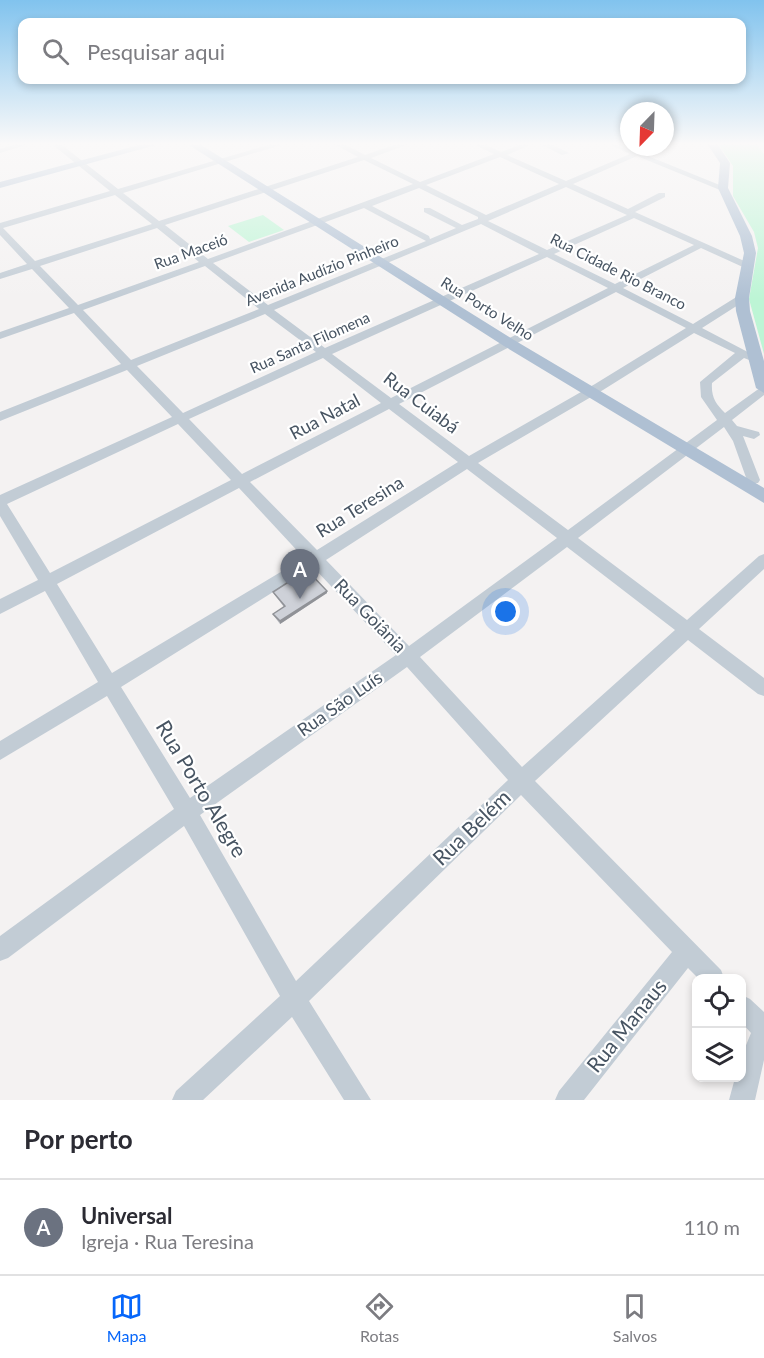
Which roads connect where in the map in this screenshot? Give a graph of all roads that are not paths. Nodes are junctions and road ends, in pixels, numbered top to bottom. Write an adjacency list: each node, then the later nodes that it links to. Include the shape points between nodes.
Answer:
1 (104, 196): 18 (street)
2 (123, 196): 16 (street, Rua Cuiabá)
3 (247, 196): 16 (street)
4 (281, 196): 14 (main road, Rua Porto Velho)
5 (391, 196): 11 (street, Rua Maceió)
6 (442, 196): 15 (street, Rua Cidade Rio Branco)
7 (533, 196): 15 (street, Avenida Audízio Pinheiro)
8 (593, 196): 13 (street)
9 (660, 196): 13 (street, Rua Santa Filomena)
10 (727, 196): 25 (main road, via 747,236)
11 (366, 206): 14 (street, Rua Maceió); 19 (street)
12 (427, 210): 17 (street)
13 (631, 214): 20 (street); 21 (street, Rua Santa Filomena)
14 (315, 217): 22 (main road, Rua Porto Velho); 23 (street, Rua Maceió)
15 (482, 218): 17 (street, Avenida Audízio Pinheiro); 21 (street, Rua Cidade Rio Branco); 22 (street, Avenida Audízio Pinheiro)
16 (159, 225): 23 (street, Rua Cuiabá); 24 (street)
17 (458, 226): 19 (street, Avenida Audízio Pinheiro)
18 (0, 228): 24 (street, Rua Goiânia)
19 (426, 238): 22 (street, Avenida Audízio Pinheiro)
20 (701, 245): 25 (street); 27 (street, Rua Natal)
21 (549, 253): 27 (street, Rua Cidade Rio Branco); 28 (street, Rua Santa Filomena)
22 (383, 260): 28 (main road, Rua Porto Velho); 30 (street, Avenida Audízio Pinheiro)
23 (208, 262): 30 (street, Rua Cuiabá); 31 (street, Rua Maceió)
24 (33, 266): 26 (street); 31 (street, Rua Goiânia)
25 (748, 266): 29 (main road)
26 (0, 276)
27 (617, 288): 32 (street, Rua Cidade Rio Branco); 34 (street, Rua Natal)
28 (445, 298): 34 (main road, Rua Porto Velho); 35 (street, Rua Santa Filomena)
29 (742, 298): 32 (street, Rua Teresina); 37 (main road)
30 (265, 308): 35 (street, Rua Cuiabá); 38 (street, Avenida Audízio Pinheiro)
31 (75, 309): 33 (street, Rua Maceió); 38 (street, Rua Goiânia)
32 (696, 328): 36 (street, Rua Cidade Rio Branco); 41 (street, Rua Teresina)
33 (0, 336)
34 (514, 340): 41 (main road, Rua Porto Velho); 42 (street, Rua Natal)
35 (326, 352): 42 (street, Rua Cuiabá); 45 (street, Rua Santa Filomena)
36 (743, 353): 37 (street, Rua Cidade Rio Branco); 46 (street, via 706,382 705,387 709,402)
37 (757, 360): 40 (main road)
38 (127, 362): 39 (street, Avenida Audízio Pinheiro); 45 (street, Rua Goiânia)
39 (73, 384): 43 (street, Avenida Audízio Pinheiro); 44 (street, Avenida Audízio Pinheiro)
40 (764, 388): 46 (street, Rua São Luís)
41 (595, 390): 48 (main road, Rua Porto Velho); 49 (street, Rua Teresina)
42 (392, 402): 49 (street, Rua Cuiabá); 50 (street, Rua Natal)
43 (0, 411)
44 (0, 417)
45 (180, 418): 50 (street, Rua Goiânia); 52 (street, Rua Santa Filomena)
46 (729, 425): 47 (street); 48 (street, Rua São Luís); 51 (street)
47 (754, 435)
48 (690, 448): 51 (main road, Rua Porto Velho); 53 (street, Rua São Luís)
49 (469, 462): 53 (street, Rua Cuiabá); 54 (street, Rua Teresina)
50 (240, 483): 54 (street, Rua Goiânia); 56 (street, Rua Natal)
51 (761, 485)
52 (0, 503): 56 (street, Rua Porto Alegre)
53 (568, 537): 58 (street, Rua Cuiabá); 59 (street, Rua São Luís)
54 (315, 559): 59 (street, Rua Goiânia); 60 (street, Rua Teresina)
55 (764, 560): 58 (street, Rua Belém)
56 (49, 582): 57 (street, Rua Natal); 60 (street, Rua Porto Alegre)
57 (0, 608)
58 (688, 630): 61 (street, Rua Cuiabá); 63 (street, Rua Belém)
59 (408, 656): 63 (street, Rua Goiânia); 64 (street, Rua São Luís)
60 (109, 683): 62 (street, Rua Teresina); 64 (street, Rua Porto Alegre)
61 (764, 688)
62 (0, 751)
63 (521, 781): 66 (street, Rua Goiânia); 68 (street, Rua Belém)
64 (187, 812): 65 (street, Rua São Luís); 68 (street, Rua Porto Alegre)
65 (0, 950)
66 (686, 952): 67 (street, Rua Goiânia); 73 (street, Rua Manaus)
67 (709, 974)
68 (294, 999): 71 (street, Rua Belém); 72 (street, Rua Porto Alegre)
69 (746, 1012): 70 (street)
70 (764, 1030): 74 (street)
71 (184, 1100)
72 (358, 1100)
73 (568, 1100)
74 (742, 1100)

